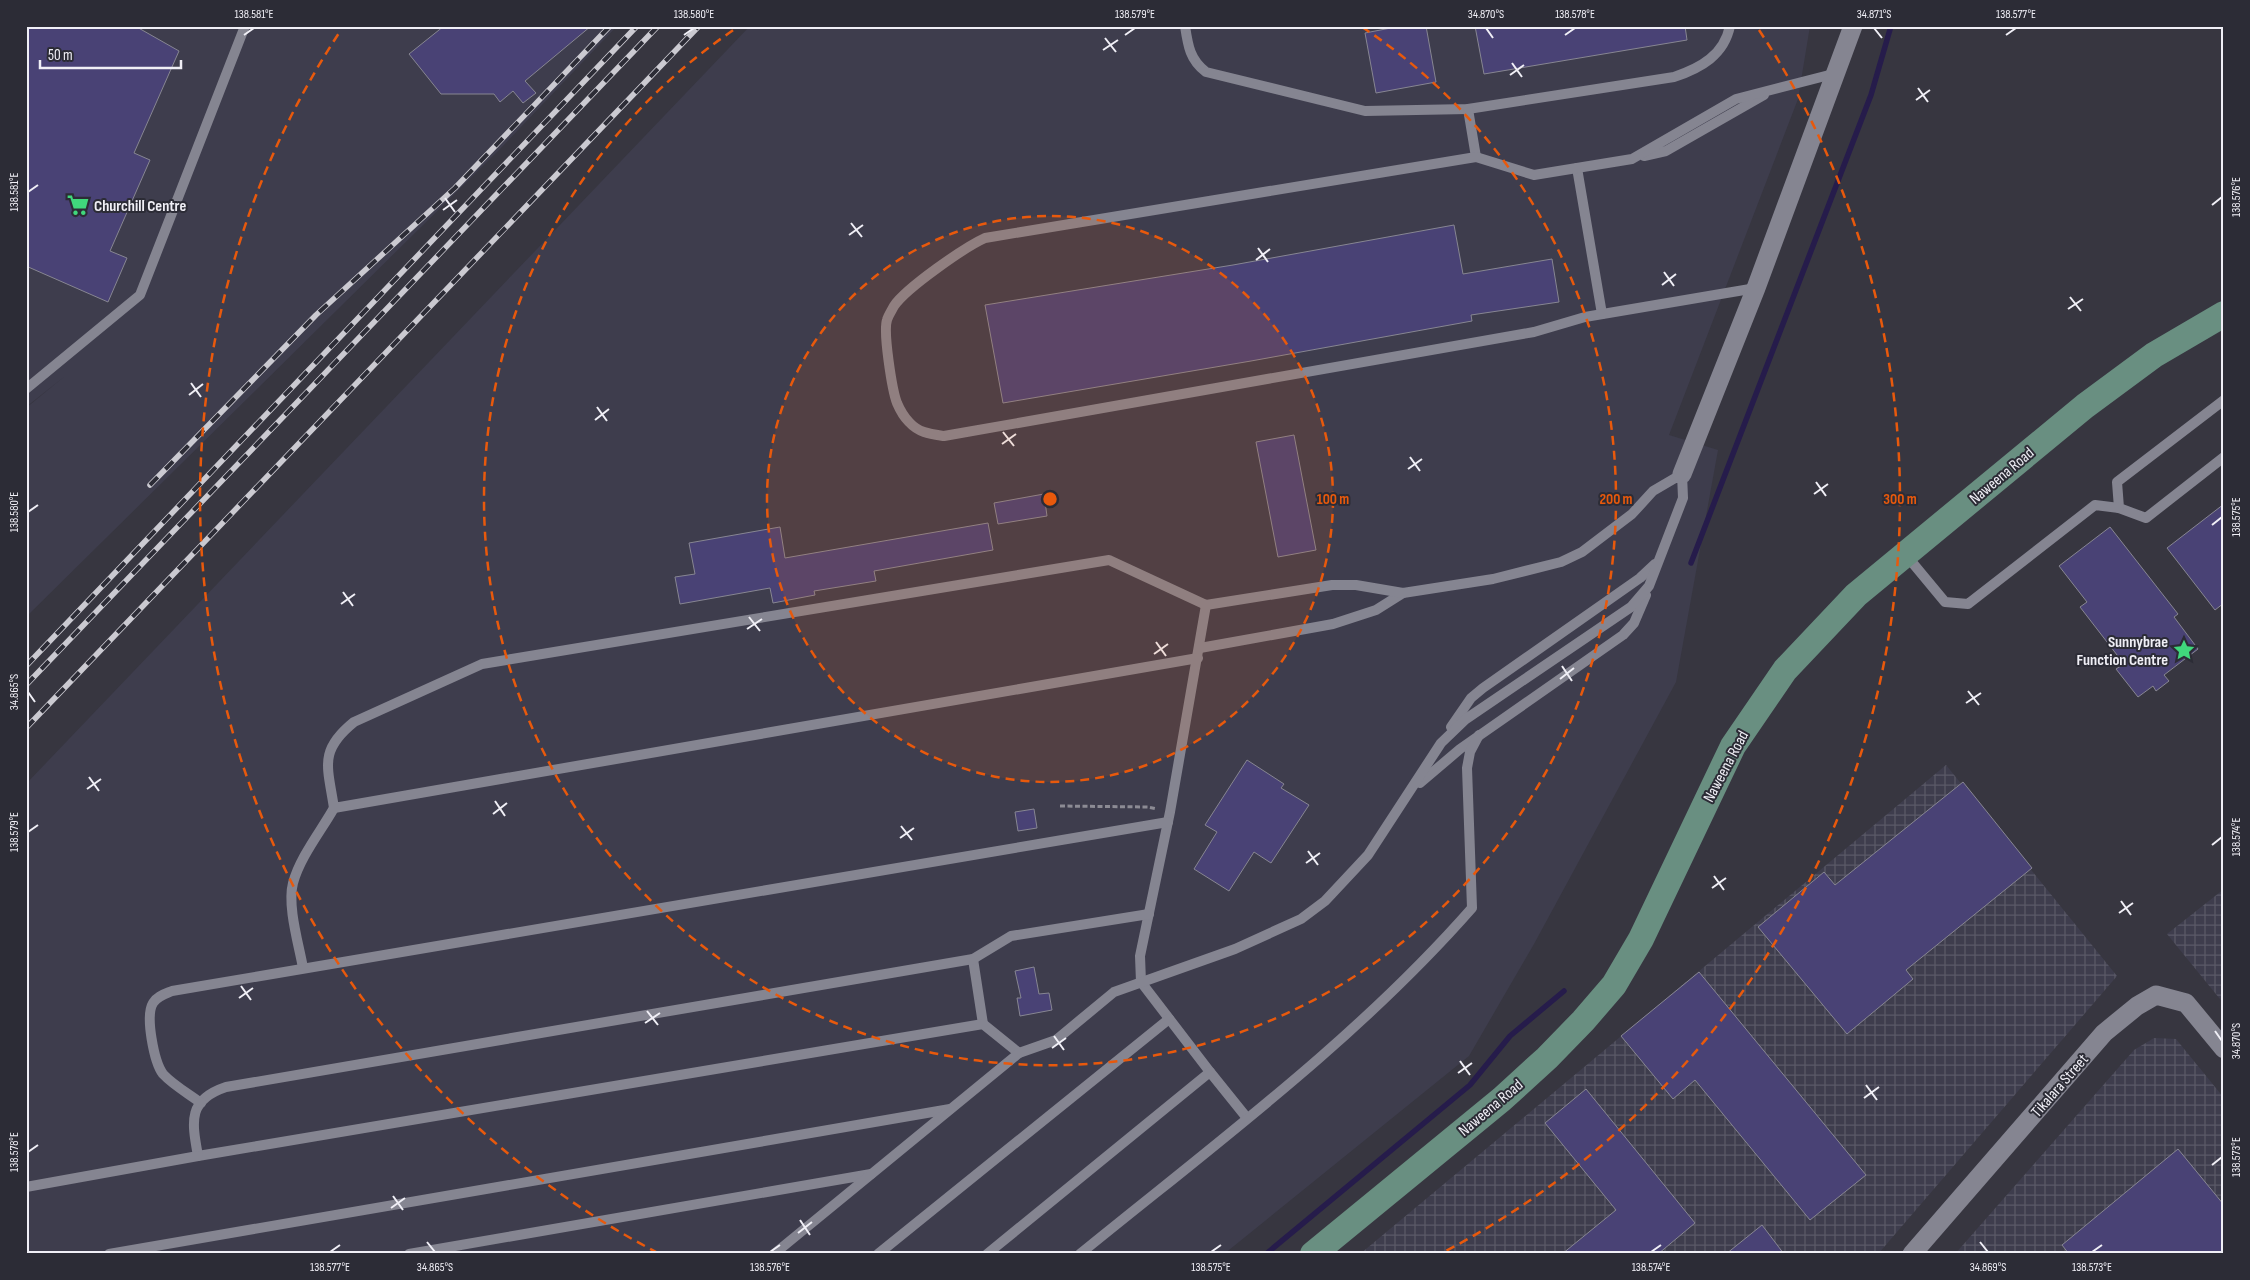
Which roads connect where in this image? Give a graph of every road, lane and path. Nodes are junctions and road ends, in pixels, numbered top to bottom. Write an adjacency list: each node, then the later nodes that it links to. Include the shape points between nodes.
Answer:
1 (245, 26): 14 (lane, via 140,295)
2 (1185, 26): 7 (lane, via 1194,60 1214,75 1366,111)
3 (1730, 26): 7 (lane, via 1720,51 1700,66 1681,74)
4 (1853, 26): 5 (street)
5 (1837, 74): 6 (lane); 11 (street)
6 (1776, 89): 9 (lane, via 1666,151); 9 (lane, via 1736,98)
7 (1468, 109): 8 (lane)
8 (1476, 157): 10 (lane, via 1534,176); 12 (lane, via 998,236 973,243 904,295 887,320 886,337 897,402 911,424 924,433 944,436 1534,332)
9 (1632, 159): 10 (lane)
10 (1576, 168): 12 (lane)
11 (1756, 288): 12 (lane); 17 (street)
12 (1602, 314)
13 (2224, 314): 20 (street, Naweena Road, via 2154,356 2086,406)
14 (26, 389)
15 (2224, 400): 18 (lane, via 2117,482)
16 (2224, 457): 18 (lane, via 2146,518)
17 (1682, 474): 19 (lane, via 1683,498); 22 (lane, via 1653,491 1605,536 1561,562 1493,579)
18 (2119, 508): 20 (lane, via 2095,505 1968,604 1946,602)
19 (1662, 553): 21 (lane); 26 (lane, via 1647,572 1471,698)
20 (1906, 554): 52 (street, Naweena Road, via 1856,595 1785,670 1732,746 1640,939 1614,985 1547,1058)
21 (1649, 586): 25 (lane, via 1629,630); 26 (lane, via 1636,602 1466,719)
22 (1402, 593): 23 (lane, via 1356,585 1332,585); 24 (lane, via 1376,610 1332,624)
23 (1206, 605): 24 (lane); 29 (lane, via 1109,560 482,664 354,722 340,733 326,761)
24 (1199, 653): 29 (lane); 30 (lane)
25 (1479, 735): 27 (lane, via 1438,766); 42 (lane, via 1470,752 1467,768 1472,908 1402,984 1352,1031)
26 (1442, 743): 27 (lane)
27 (1406, 798): 34 (lane, via 1368,855 1325,901 1301,919 1235,950)
28 (1060, 806): 30 (path, via 1148,807)
29 (334, 808): 33 (lane, via 292,885)
30 (1169, 817): 31 (lane); 33 (lane)
31 (1149, 914): 32 (lane, via 1011,936); 34 (lane, via 1140,956)
32 (973, 959): 36 (lane); 40 (lane, via 226,1088 215,1091)
33 (303, 968): 40 (lane, via 172,991 154,1001 149,1018 159,1067 164,1075)
34 (1141, 982): 35 (lane); 38 (lane, via 1114,992 1056,1040)
35 (1168, 1019): 39 (lane); 49 (lane)
36 (983, 1024): 38 (lane); 43 (lane)
37 (2224, 1049): 53 (street, Tikalara Street, via 2186,1002 2156,995 2137,1006 2104,1033)
38 (1019, 1053): 41 (lane)
39 (1210, 1072): 42 (lane); 50 (lane)
40 (200, 1102): 43 (lane, via 193,1117)
41 (951, 1109): 44 (lane); 46 (lane)
42 (1247, 1118): 51 (lane)
43 (198, 1156): 45 (lane)
44 (872, 1174): 47 (lane); 48 (lane)
45 (26, 1187)
46 (109, 1254)
47 (409, 1254)
48 (774, 1254)
49 (878, 1254)
50 (988, 1254)
51 (1080, 1254)
52 (1313, 1254)
53 (1912, 1254)

